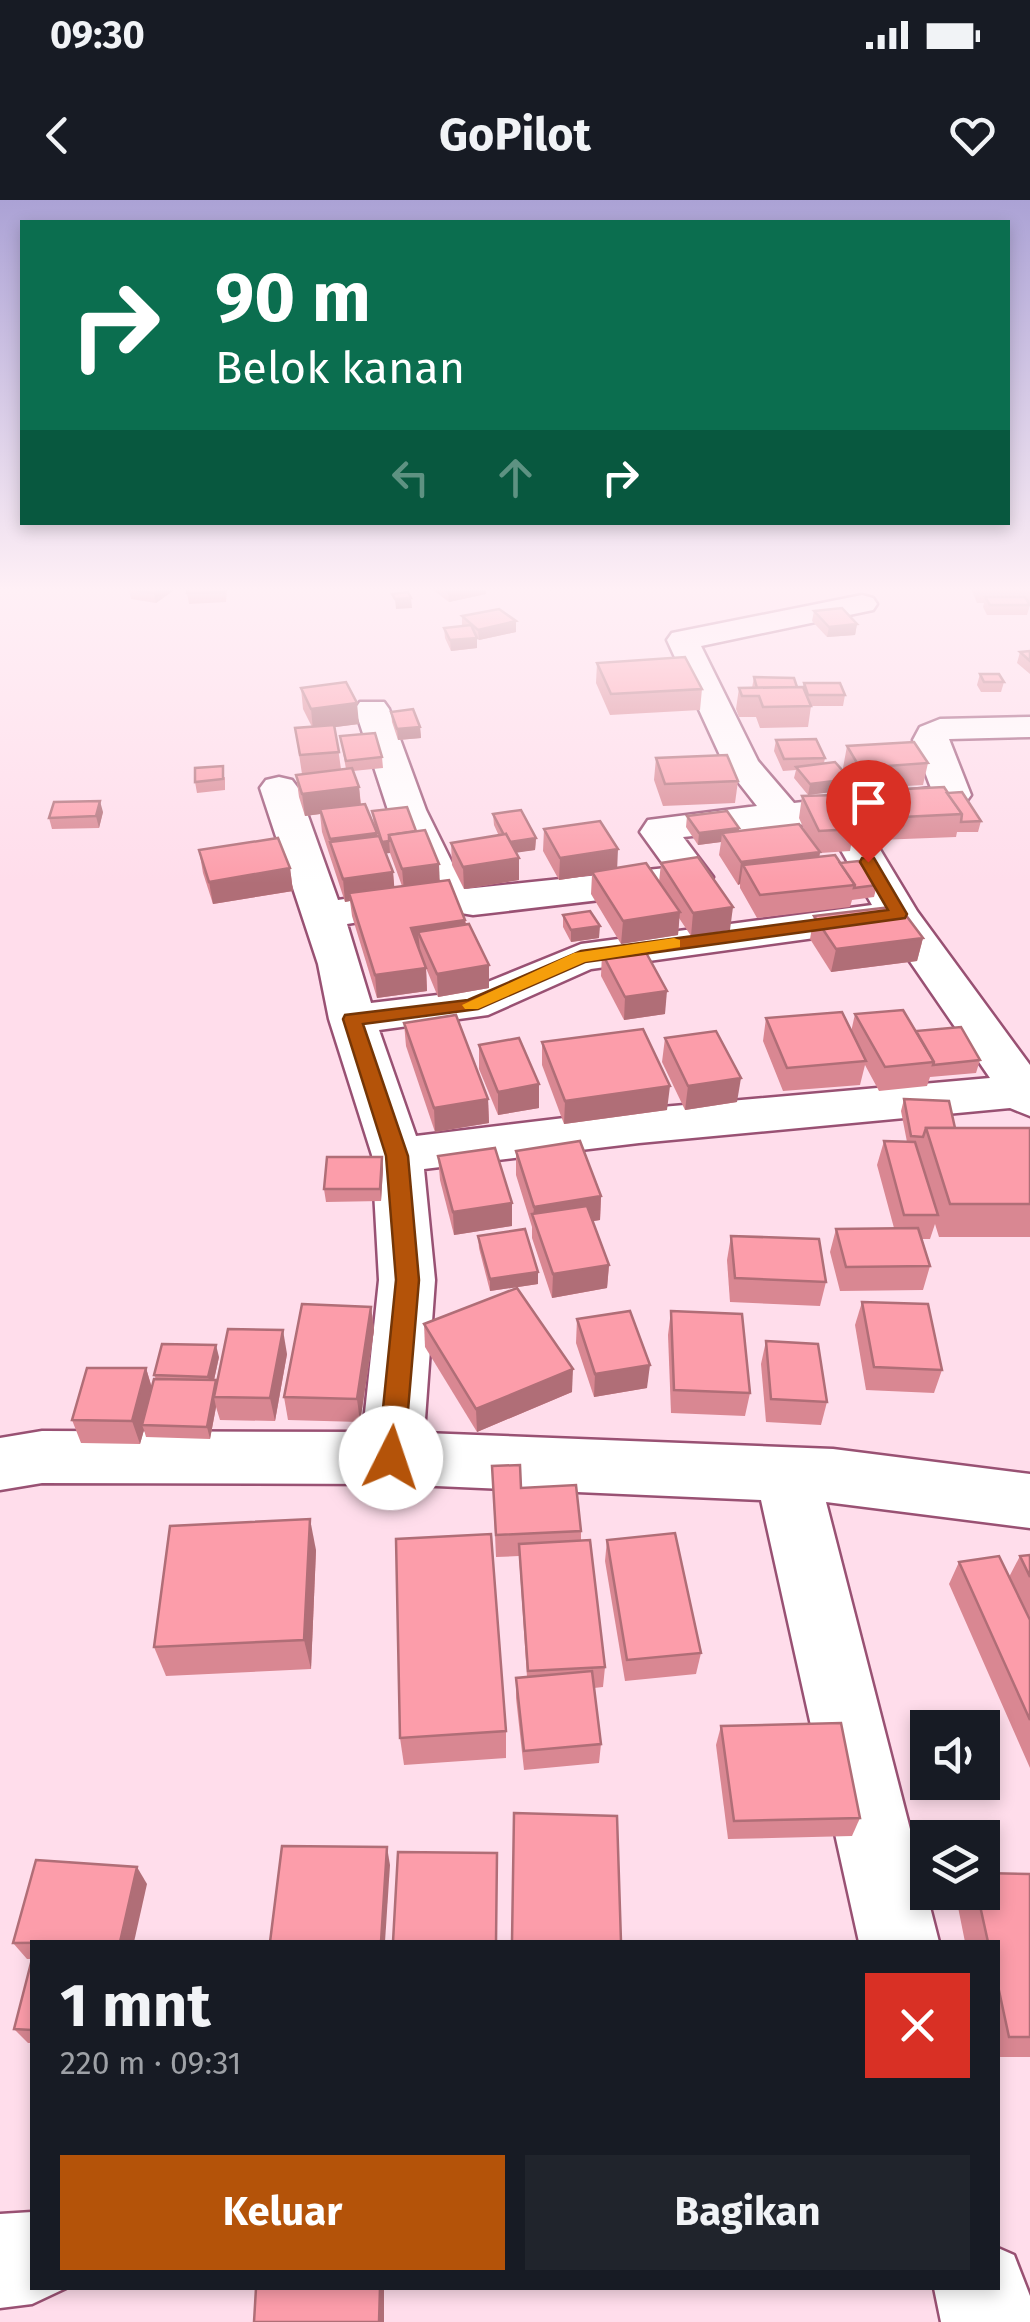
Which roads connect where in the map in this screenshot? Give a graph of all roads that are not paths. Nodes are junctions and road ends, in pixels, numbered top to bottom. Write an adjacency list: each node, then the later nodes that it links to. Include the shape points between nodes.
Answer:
1 (704, 685): 8 (street, via 742,764)
2 (1028, 709): 5 (street, via 940,728 930,740 952,795)
3 (372, 710): 6 (street)
4 (300, 808): 11 (street)
5 (837, 809): 8 (street); 10 (street)
6 (407, 810): 7 (street); 9 (street)
7 (368, 814)
8 (783, 814): 9 (street, via 662,828 658,832 693,876 473,903)
9 (449, 898): 11 (street)
10 (898, 914): 12 (street, via 581,957 472,1005); 13 (street)
11 (324, 915): 12 (street)
12 (352, 1019): 14 (street)
13 (1027, 1096): 14 (street, via 639,1126)
14 (397, 1156): 15 (street, via 407,1280)
15 (391, 1458): 16 (street, via 42,1457); 17 (street)
16 (0, 1464)
17 (787, 1474): 18 (street); 19 (street)
18 (1030, 1501)
19 (898, 1940)
20 (30, 2258): 21 (street)
21 (0, 2261)
22 (981, 2290): 23 (street)
23 (989, 2322)

